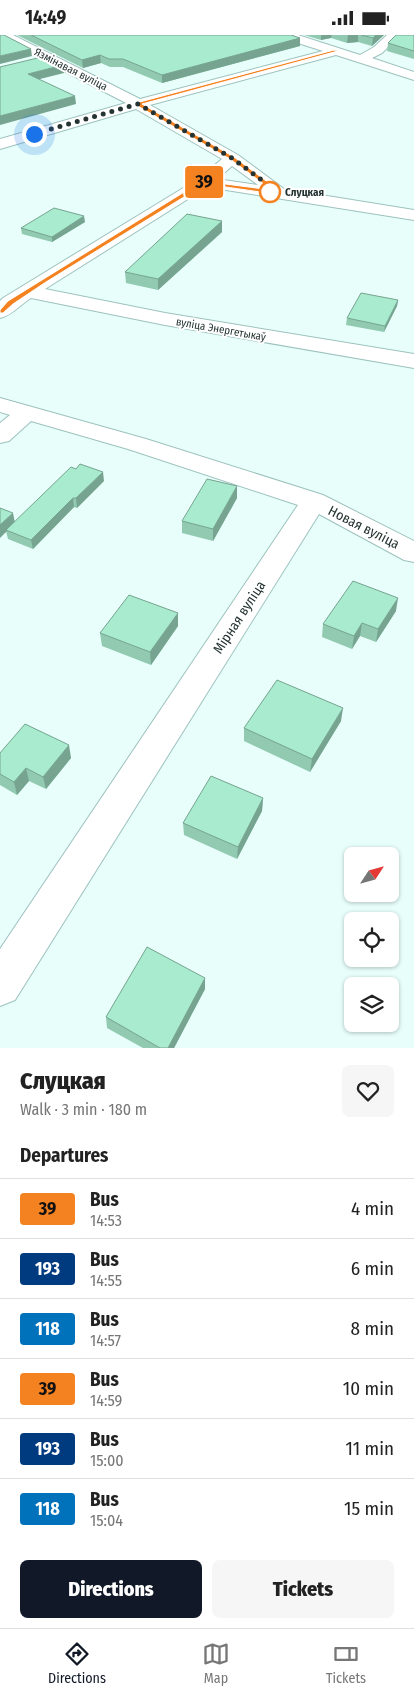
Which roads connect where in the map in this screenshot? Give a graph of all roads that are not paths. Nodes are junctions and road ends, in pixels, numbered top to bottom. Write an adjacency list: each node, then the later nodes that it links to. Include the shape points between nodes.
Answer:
1 (4, 35): 5 (street, Язмінавая вуліца)
2 (286, 35): 4 (street)
3 (394, 35): 6 (street)
4 (336, 51): 6 (street); 9 (street)
5 (50, 58): 7 (street); 9 (street, Язмінавая вуліца)
6 (362, 59): 8 (street)
7 (34, 62)
8 (414, 76)
9 (138, 104): 10 (street); 11 (street, Язмінавая вуліца)
10 (0, 144)
11 (232, 158): 12 (street); 13 (street, Язмінавая вуліца)
12 (204, 182): 13 (street); 15 (street)
13 (279, 193): 14 (street)
14 (414, 215)
15 (28, 291): 16 (street); 17 (street, вуліца Энергетыкаў, via 165,319)
16 (0, 312)
17 (414, 361)
18 (13, 409): 19 (street); 20 (street, via 137,443)
19 (0, 435)
20 (314, 501): 21 (street, Новая вуліца); 22 (street, Мірная вуліца)
21 (414, 553)
22 (0, 985)

